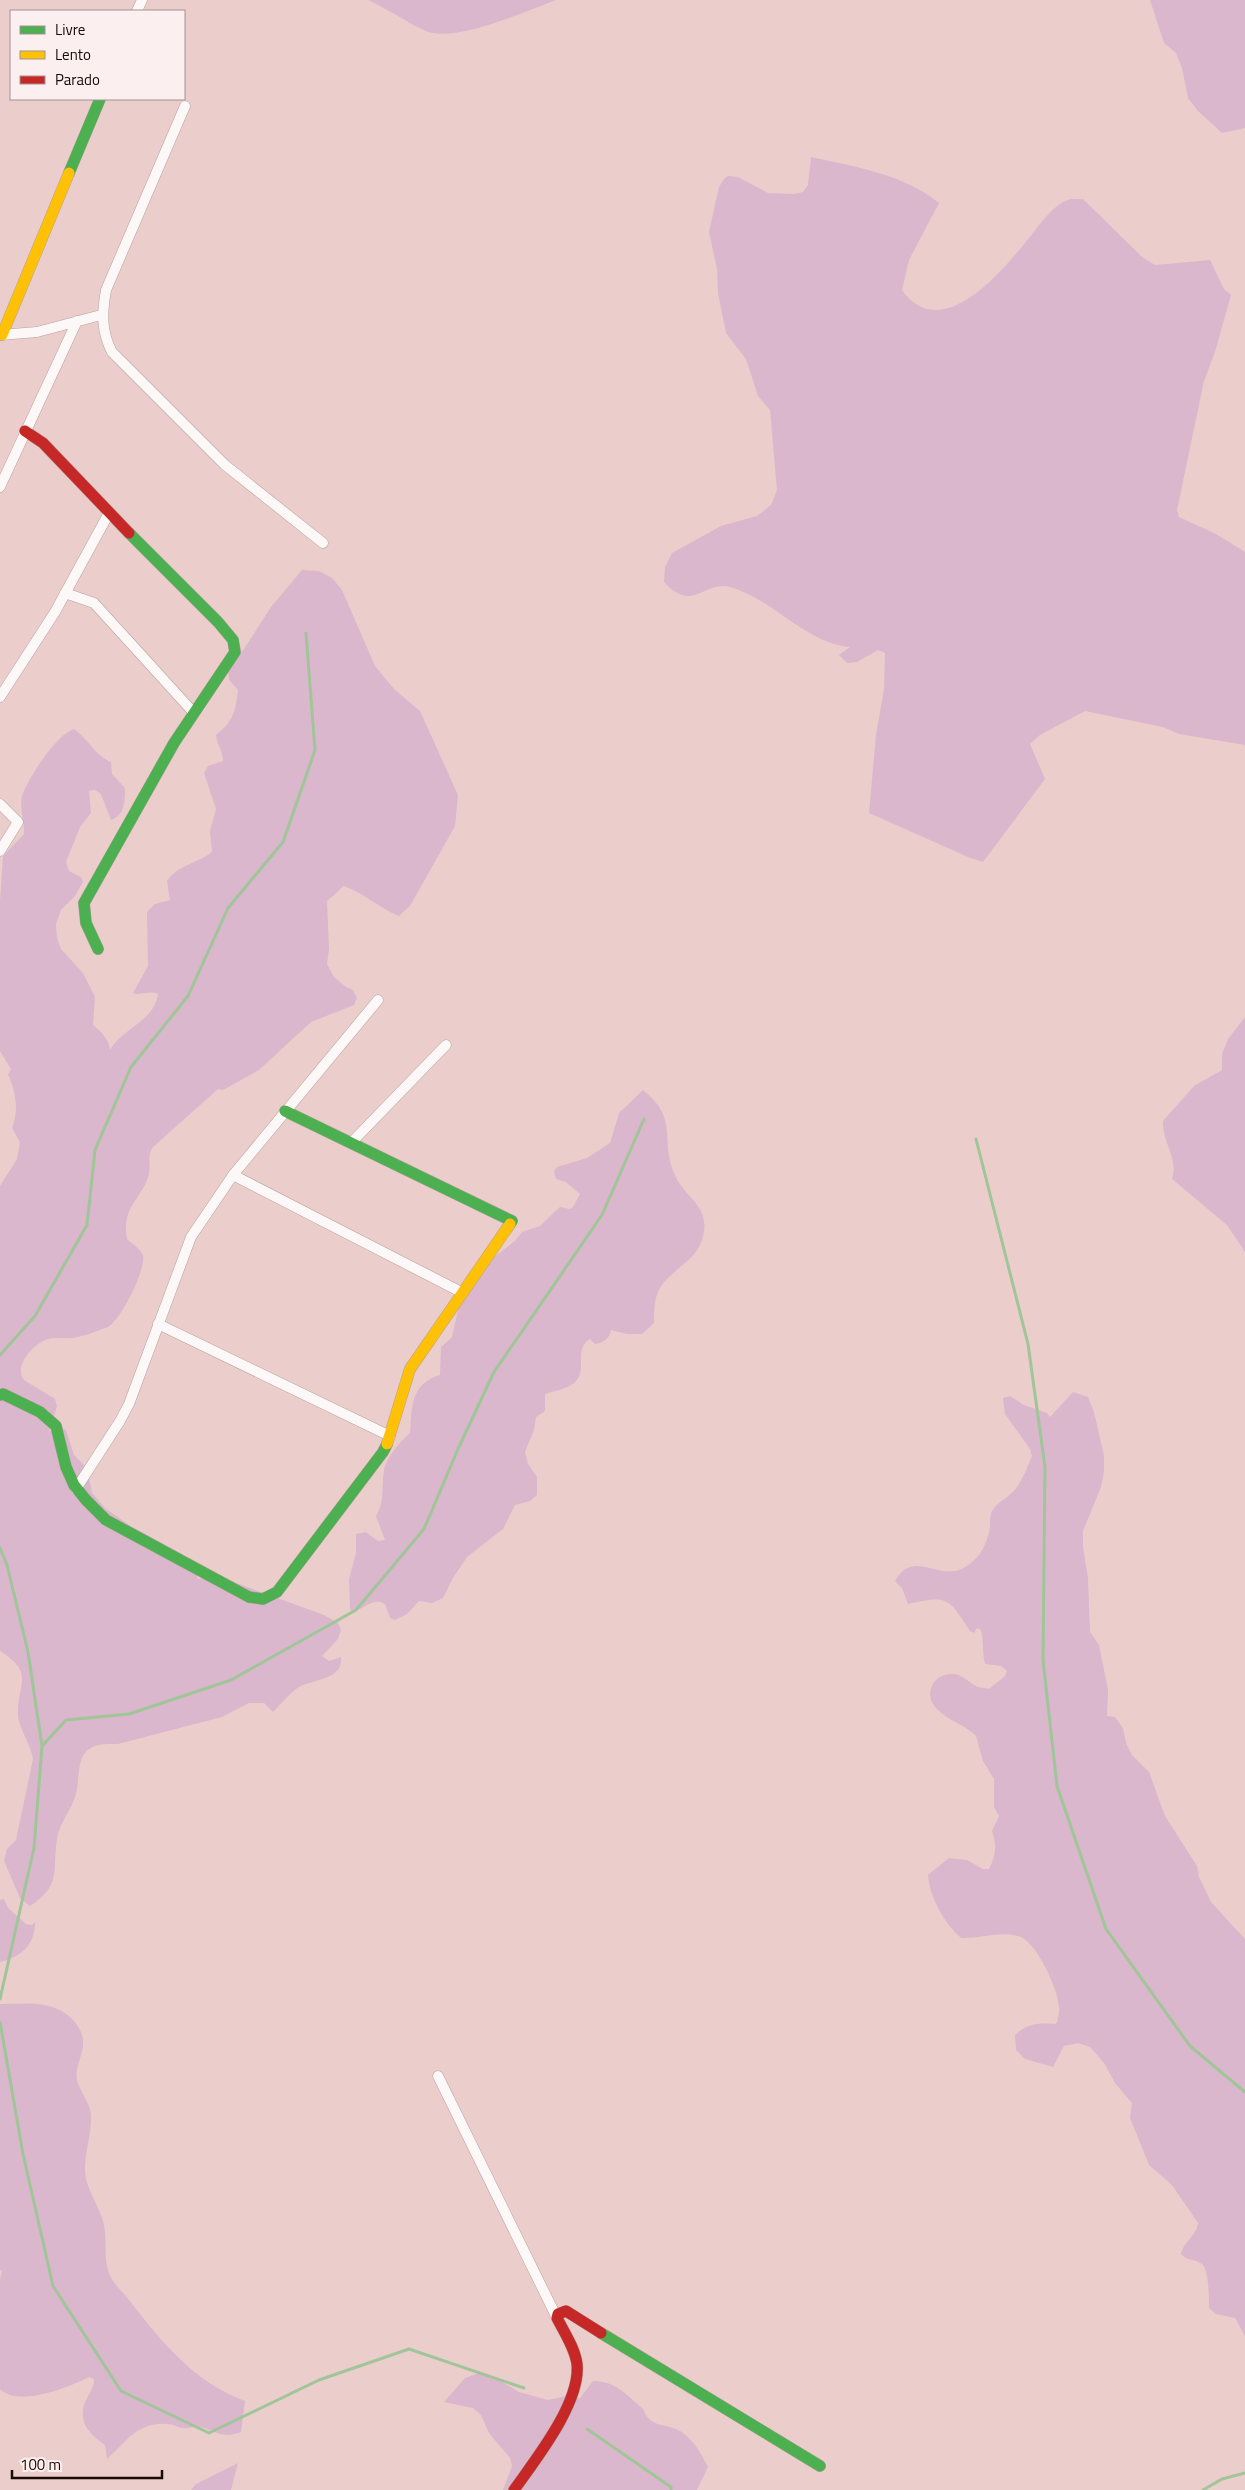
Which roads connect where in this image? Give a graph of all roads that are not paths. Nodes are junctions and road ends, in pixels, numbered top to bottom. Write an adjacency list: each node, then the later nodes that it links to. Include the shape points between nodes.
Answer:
1 (100, 100): 5 (street)
2 (185, 106): 3 (street, via 106,290)
3 (101, 314): 4 (street); 9 (street, via 105,338 112,352 225,465)
4 (77, 322): 5 (street, via 37,332); 6 (street)
5 (1, 335)
6 (25, 431): 7 (street); 8 (street, via 43,443)
7 (0, 487)
8 (109, 513): 10 (street); 12 (street, via 233,640 236,652)
9 (323, 543)
10 (65, 594): 11 (street); 12 (street, via 94,603)
11 (0, 698)
12 (194, 713): 15 (street, via 84,903 86,923)
13 (0, 804): 14 (street, via 18,822)
14 (0, 851)
15 (98, 949)
16 (378, 1000): 18 (street)
17 (446, 1045): 19 (street)
18 (285, 1112): 19 (street); 20 (street)
19 (351, 1144): 21 (street, via 512,1221)
20 (233, 1175): 21 (street); 22 (street, via 191,1237)
21 (461, 1292): 24 (street, via 410,1369)
22 (158, 1324): 24 (street); 25 (street, via 129,1404)
23 (0, 1395): 25 (street, via 50,1419 56,1426 66,1467)
24 (390, 1436): 25 (street, via 383,1452 276,1592 263,1599 249,1597 114,1526 95,1512)
25 (76, 1489)
26 (438, 2076): 27 (street)
27 (557, 2318): 28 (street, via 562,2311 570,2313); 29 (street, via 577,2363 575,2386 566,2409)
28 (820, 2466)
29 (514, 2490)

